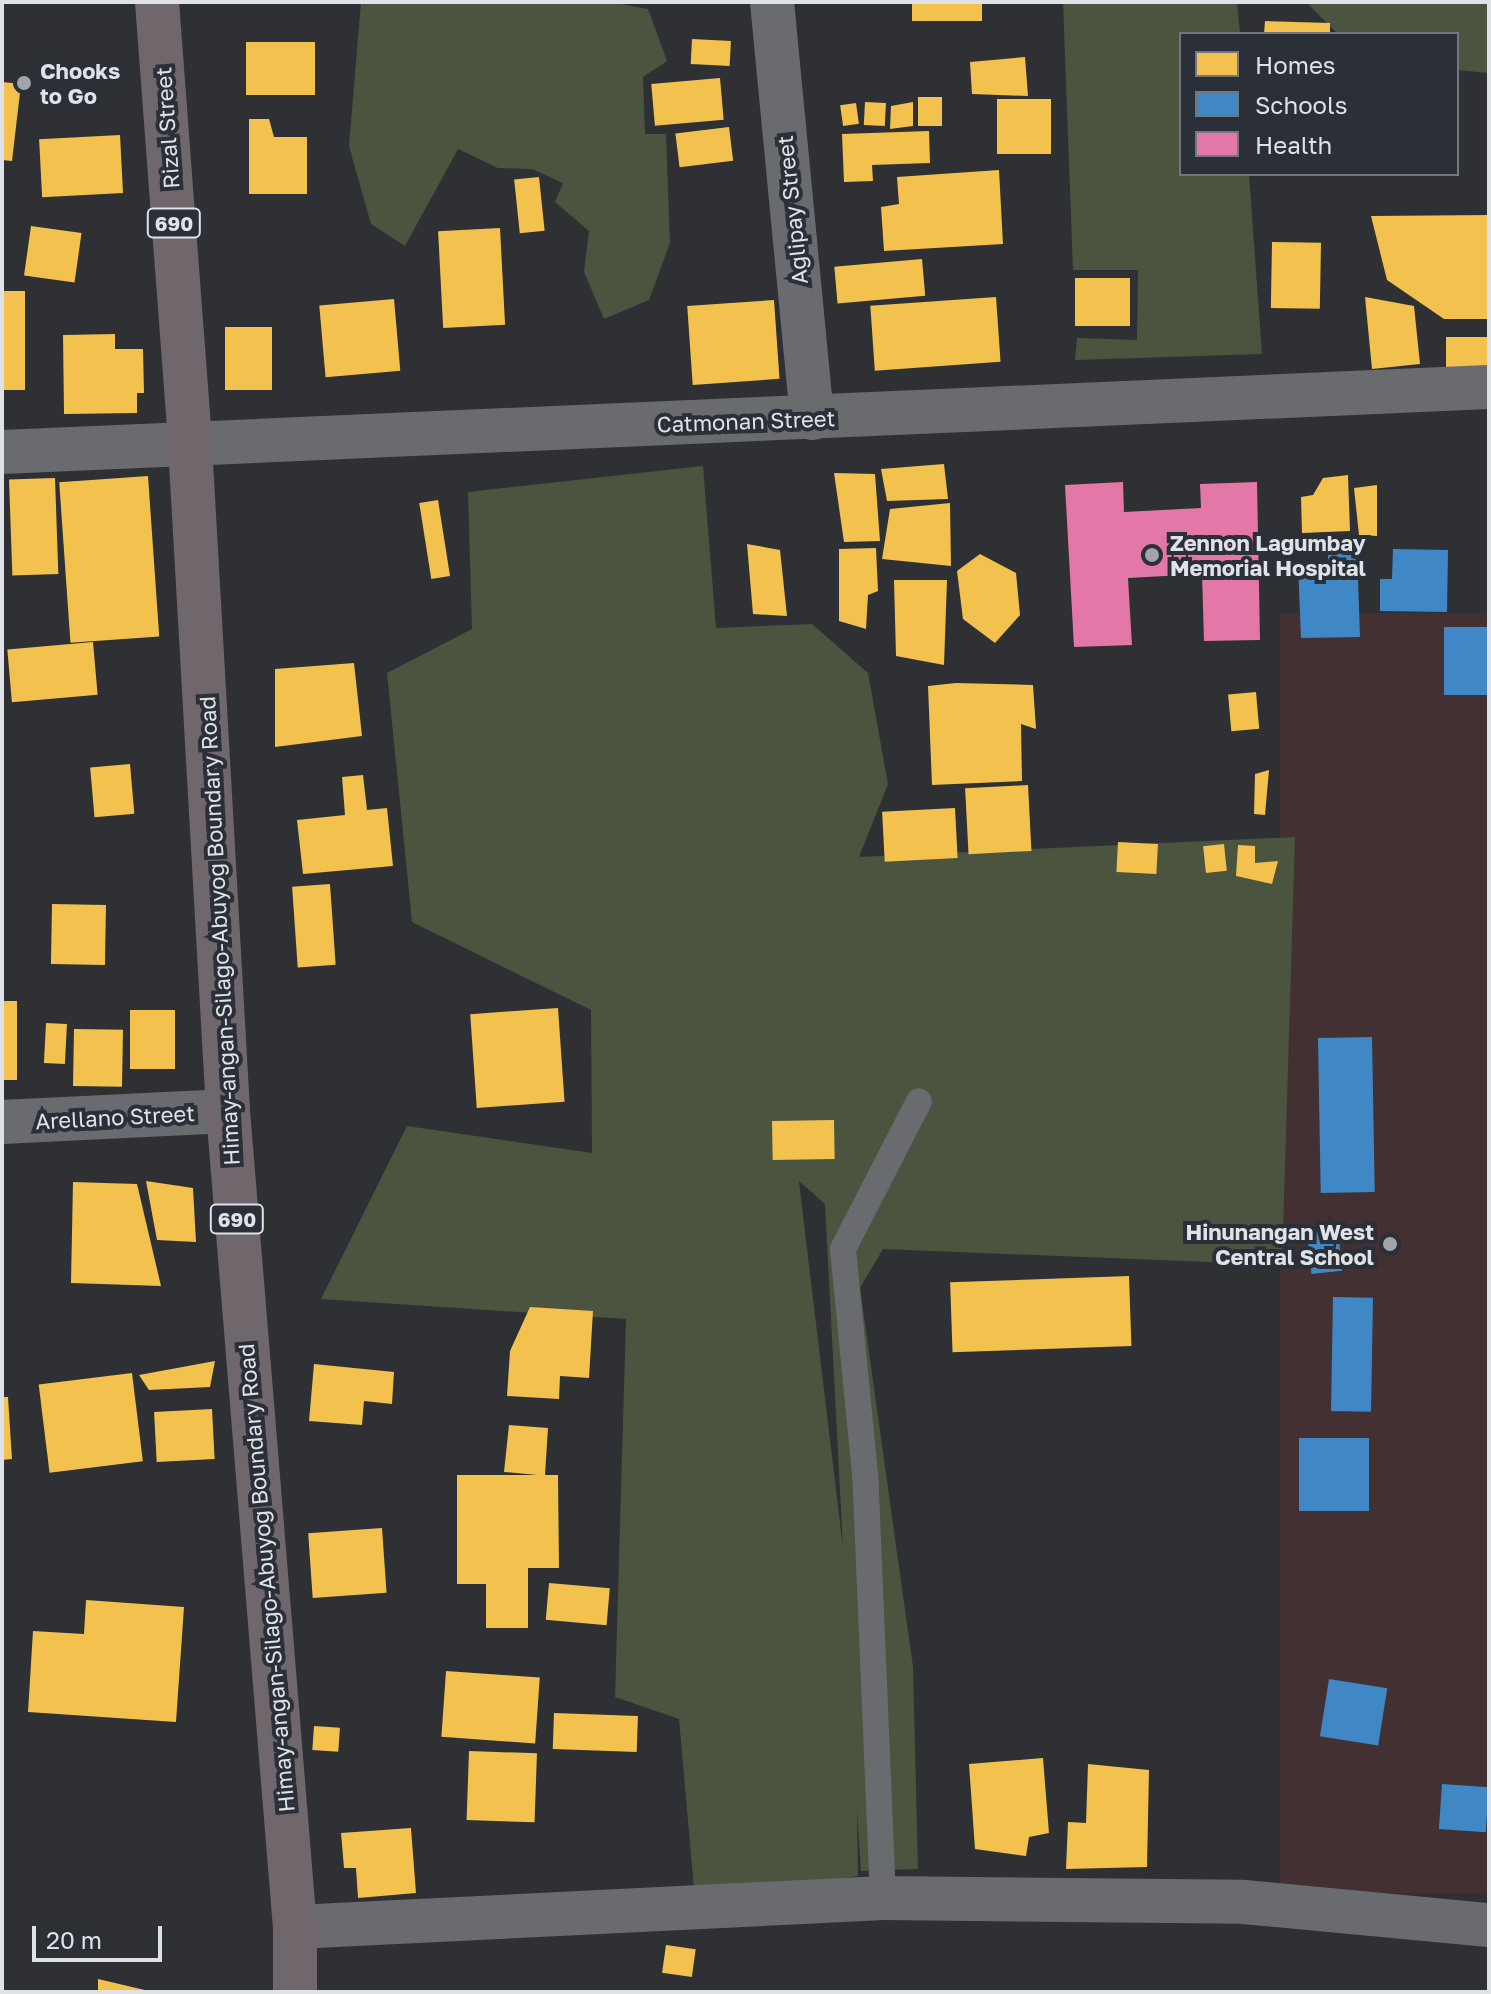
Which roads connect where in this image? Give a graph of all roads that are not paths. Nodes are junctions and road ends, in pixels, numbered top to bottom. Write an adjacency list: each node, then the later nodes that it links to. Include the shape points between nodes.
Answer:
1 (157, 2): 5 (main road, Rizal Street / 690)
2 (772, 2): 4 (street, Aglipay Street)
3 (1489, 387): 4 (street, Catmonan Street)
4 (812, 418): 5 (street, Catmonan Street)
5 (190, 445): 6 (street, Catmonan Street); 8 (main road, Himay-angan-Silago-Abuyog Boundary Road / 690)
6 (2, 452)
7 (919, 1101): 10 (lane, via 843,1249 865,1474)
8 (228, 1111): 9 (street, Arellano Street); 12 (main road, Himay-angan-Silago-Abuyog Boundary Road / 690)
9 (2, 1122)
10 (883, 1898): 11 (street, via 1244,1902); 12 (street)
11 (1489, 1925)
12 (295, 1927): 13 (main road, Himay-angan-Silago-Abuyog Boundary Road / 690)
13 (295, 1992)

